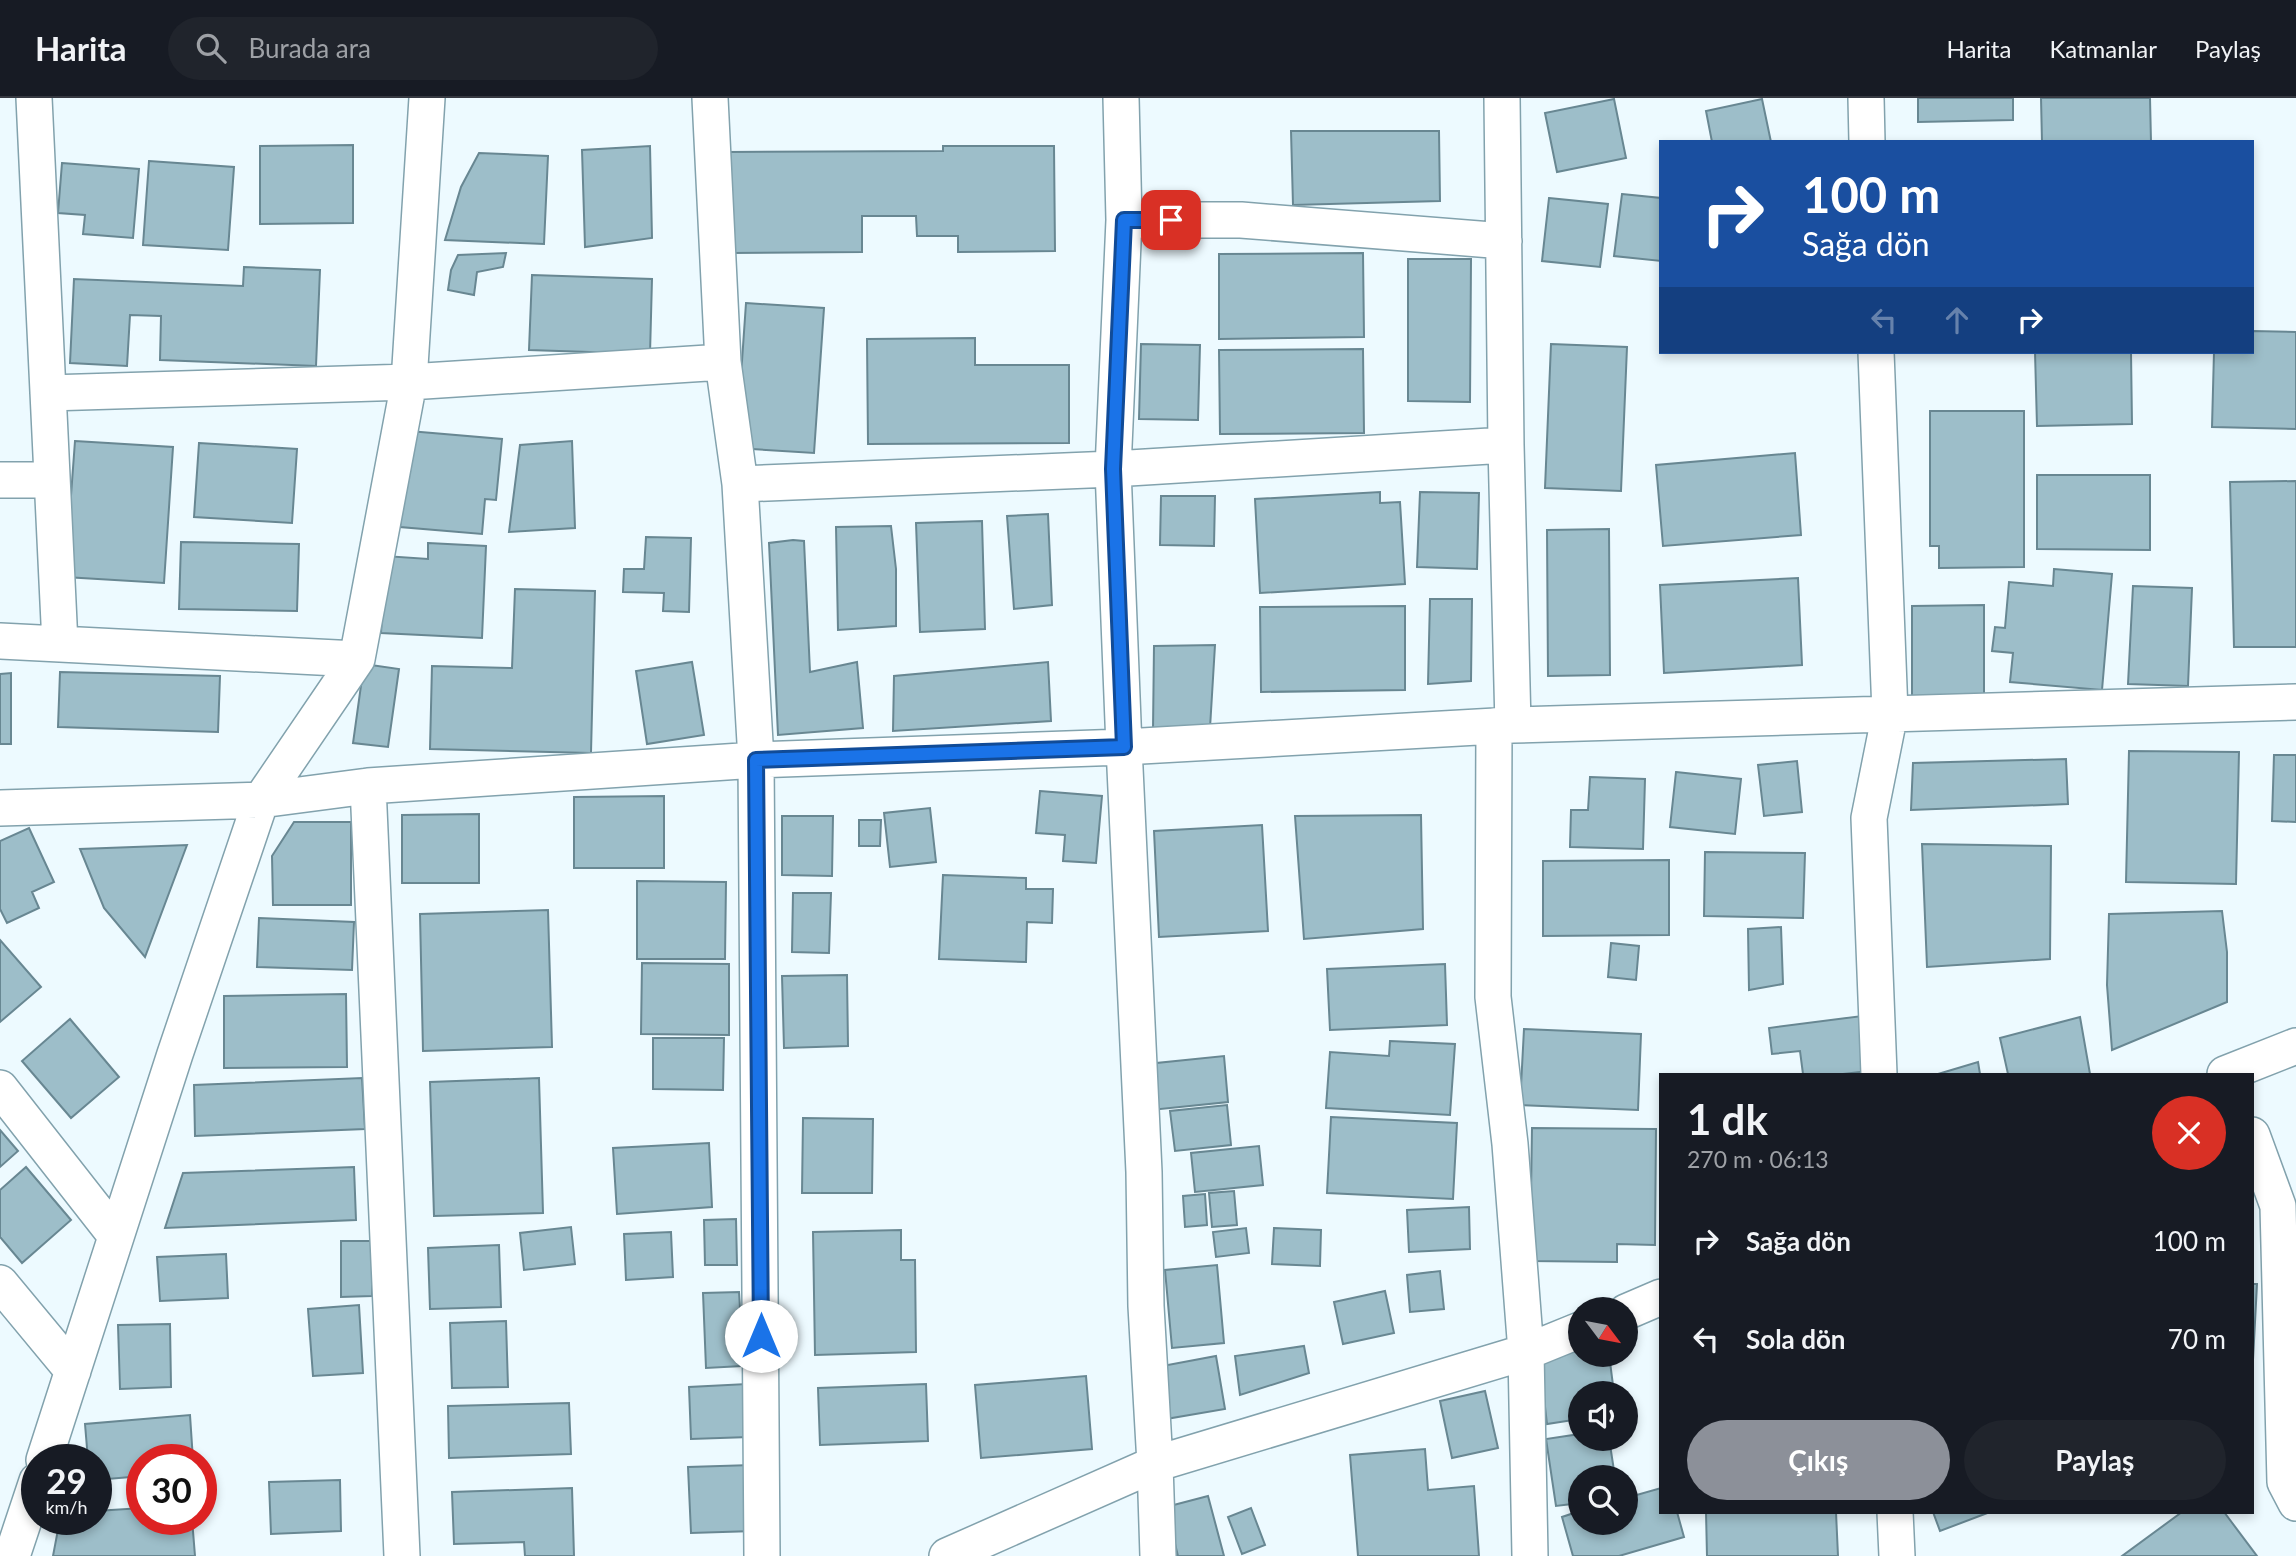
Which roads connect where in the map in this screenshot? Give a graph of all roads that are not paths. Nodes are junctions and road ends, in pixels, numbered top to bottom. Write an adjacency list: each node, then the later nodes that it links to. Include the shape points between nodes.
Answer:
1 (34, 98): 13 (street)
2 (428, 98): 12 (street)
3 (710, 98): 11 (street)
4 (1121, 98): 8 (street)
5 (1502, 98): 9 (street)
6 (1866, 98): 7 (street)
7 (1867, 140)
8 (1124, 220): 9 (street, via 1241,220); 15 (street)
9 (1504, 241): 14 (street)
10 (1876, 354): 23 (street)
11 (723, 362): 12 (street); 18 (street)
12 (409, 382): 13 (street); 21 (street)
13 (48, 393): 17 (street)
14 (1506, 445): 15 (street); 24 (street)
15 (1113, 469): 18 (street); 25 (street)
16 (0, 480): 17 (street)
17 (52, 481): 20 (street)
18 (740, 485): 26 (street)
19 (0, 641): 20 (street)
20 (60, 644): 21 (street)
21 (357, 659): 28 (street)
22 (2296, 702): 23 (street)
23 (1890, 713): 24 (street); 31 (street, via 1869,818)
24 (1504, 725): 25 (street); 41 (street, via 1493,997)
25 (1124, 747): 26 (street); 44 (street)
26 (756, 760): 27 (street); 50 (street)
27 (368, 786): 28 (street); 49 (street)
28 (261, 800): 29 (street); 36 (street)
29 (0, 808)
30 (2296, 1046): 32 (street)
31 (1879, 1073)
32 (2231, 1073)
33 (0, 1088): 36 (street)
34 (2254, 1139): 35 (street)
35 (2287, 1203): 45 (street, via 2285,1482)
36 (116, 1236): 42 (street)
37 (0, 1283): 42 (street)
38 (1659, 1298): 39 (street)
39 (1638, 1307)
40 (1568, 1335): 41 (street)
41 (1526, 1352): 44 (street); 53 (street)
42 (73, 1371): 43 (street)
43 (49, 1444)
44 (1155, 1464): 51 (street); 52 (street)
45 (2296, 1503)
46 (1895, 1514): 54 (street)
47 (21, 1529): 48 (street)
48 (12, 1556)
49 (402, 1556)
50 (762, 1556)
51 (947, 1556)
52 (1158, 1556)
53 (1530, 1556)
54 (1897, 1556)

